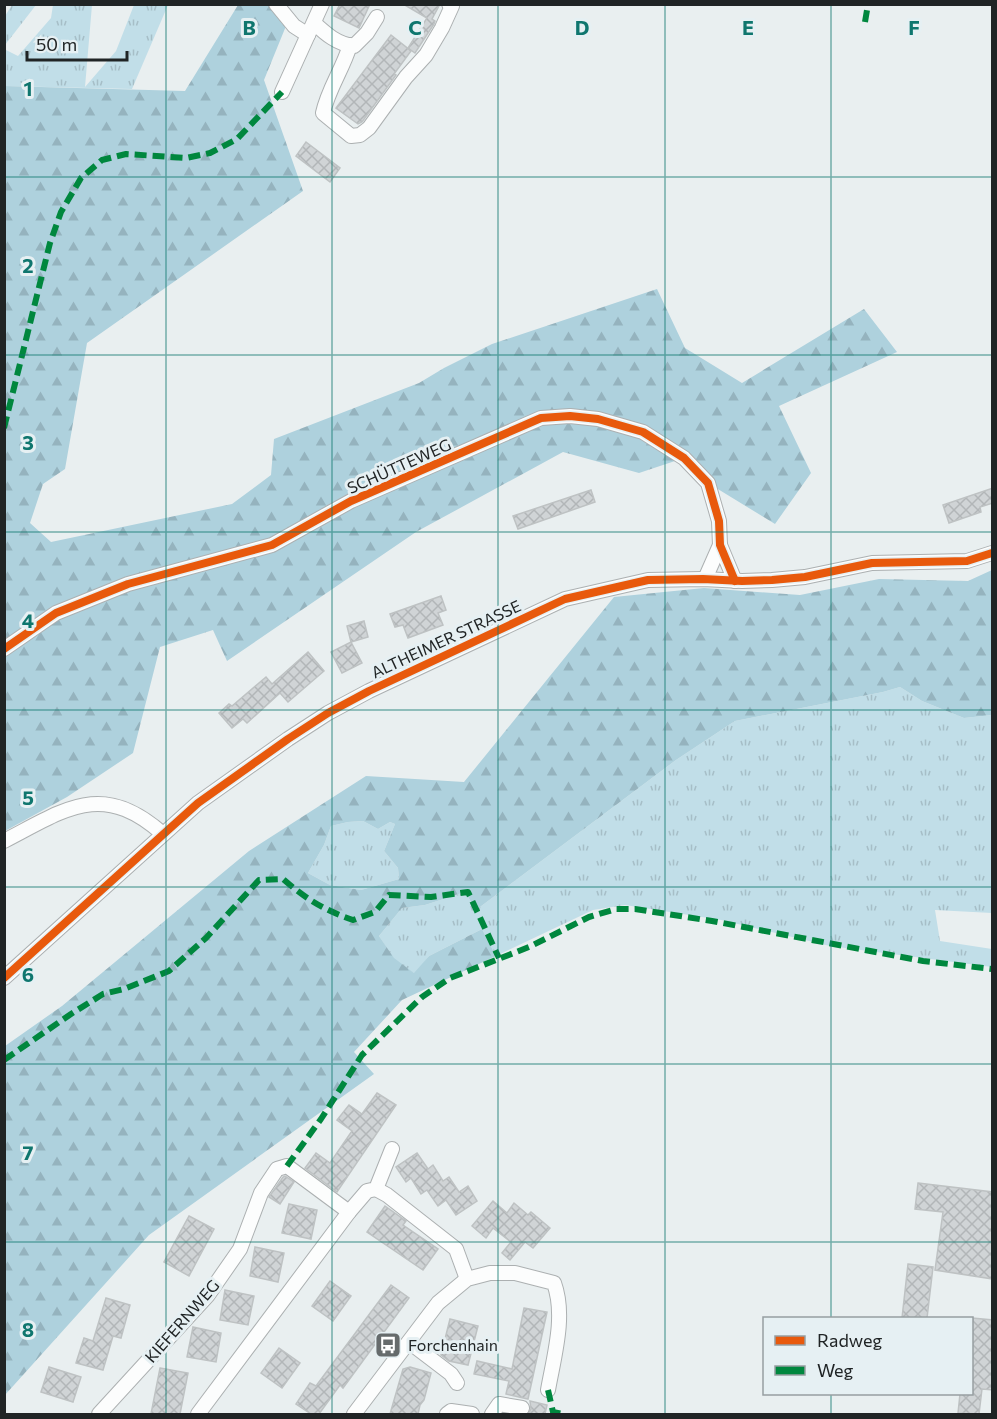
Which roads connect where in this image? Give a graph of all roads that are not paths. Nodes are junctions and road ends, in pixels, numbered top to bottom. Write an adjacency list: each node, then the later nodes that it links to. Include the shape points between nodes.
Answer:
1 (276, 4): 5 (street, via 294,26)
2 (322, 4): 5 (street)
3 (449, 4): 6 (street, via 449,14 426,55 369,128 351,136 323,113)
4 (377, 18): 6 (street, via 358,43)
5 (311, 29): 6 (street); 7 (street)
6 (350, 45)
7 (282, 93)
8 (720, 545): 10 (street, SCHÜTTEWEG); 11 (street, SCHÜTTEWEG); 12 (street, SCHÜTTEWEG, via 719,521 708,483 684,458 643,432 598,419 541,418 351,501 272,545 128,584 56,613)
9 (993, 554): 11 (street, ALTHEIMER STRASSE, via 967,561 872,563 805,578)
10 (705, 579): 11 (street, ALTHEIMER STRASSE); 13 (street, ALTHEIMER STRASSE, via 648,580 565,598 536,611 328,712 198,803)
11 (735, 581)
12 (4, 649)
13 (163, 834): 14 (street, via 135,813 94,803 68,808); 15 (street, ALTHEIMER STRASSE)
14 (4, 841)
15 (4, 978)
16 (392, 1149): 17 (street)
17 (375, 1189): 18 (street, via 367,1191); 19 (street, via 456,1250)
18 (349, 1212): 24 (street, KIEFERNWEG, via 287,1166 277,1168 261,1193 240,1249 208,1294); 25 (street)
19 (467, 1279): 20 (street, via 438,1304); 22 (street, via 489,1273 515,1273 554,1283 559,1299)
20 (409, 1342): 21 (street, via 452,1374); 26 (street)
21 (457, 1383)
22 (548, 1390)
23 (522, 1408): 29 (street, via 499,1404)
24 (99, 1414)
25 (198, 1414)
26 (356, 1414)
27 (447, 1414): 28 (street)
28 (472, 1414)
29 (492, 1414)

